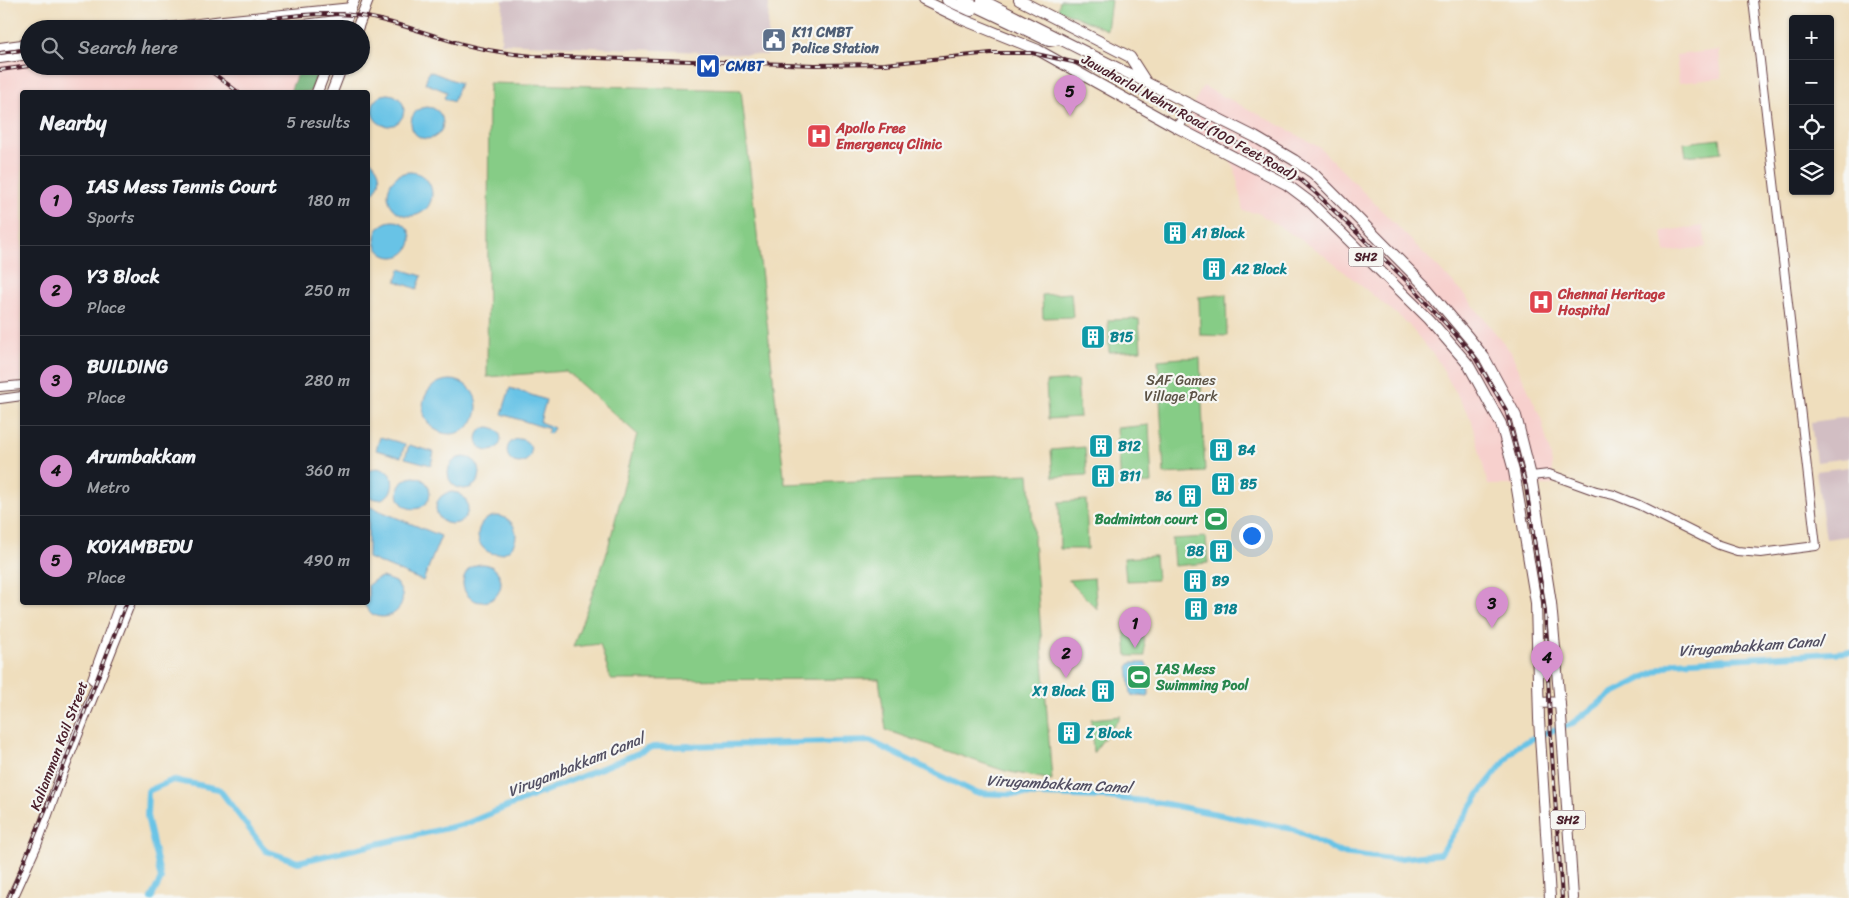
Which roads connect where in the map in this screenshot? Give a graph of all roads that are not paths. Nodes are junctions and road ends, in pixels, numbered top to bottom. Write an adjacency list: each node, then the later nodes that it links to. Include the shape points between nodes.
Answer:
1 (368, 0): 11 (main road)
2 (923, 0): 15 (main road, Jawaharlal Nehru Road (100 Feet Road) / SH2)
3 (947, 0): 15 (main road, via 1030,40)
4 (963, 0): 12 (main road, via 1049,41)
5 (982, 0): 12 (main road, Jawaharlal Nehru Road (100 Feet Road) / SH2)
6 (1019, 0): 20 (main road, via 1130,57)
7 (1753, 0): 29 (street, via 1816,546 1761,553 1736,551 1614,495 1549,474)
8 (353, 4): 9 (street); 10 (main road)
9 (223, 20)
10 (346, 20)
11 (360, 20)
12 (1060, 39): 20 (main road, Jawaharlal Nehru Road (100 Feet Road) / SH2)
13 (20, 44): 14 (street)
14 (0, 47)
15 (1038, 50): 24 (main road, Jawaharlal Nehru Road (100 Feet Road) / SH2)
16 (20, 56): 17 (street)
17 (0, 59)
18 (324, 75): 21 (main road)
19 (339, 75): 22 (main road)
20 (1146, 82): 23 (main road, Jawaharlal Nehru Road (100 Feet Road) / SH2)
21 (318, 90)
22 (333, 90)
23 (1190, 104): 24 (main road); 29 (main road, Jawaharlal Nehru Road (100 Feet Road) / SH2, via 1255,137 1313,173 1425,286 1484,358 1516,416)
24 (1178, 128): 33 (main road, Jawaharlal Nehru Road (100 Feet Road) / SH2, via 1286,184 1310,202 1429,319 1468,364 1501,424 1514,471 1536,603)
25 (20, 385): 26 (street)
26 (0, 388)
27 (20, 396): 28 (street)
28 (0, 399)
29 (1532, 476): 32 (main road, Jawaharlal Nehru Road (100 Feet Road) / SH2, via 1551,603)
30 (120, 605): 34 (main road, Kaliamman Koil Street)
31 (129, 605): 34 (main road, Kaliamman Koil Street, via 36,845)
32 (1560, 702): 33 (main road); 38 (main road, Jawaharlal Nehru Road (100 Feet Road) / SH2)
33 (1539, 703): 37 (main road, Jawaharlal Nehru Road (100 Feet Road) / SH2)
34 (16, 882): 35 (main road, Kaliamman Koil Street); 36 (main road, Kaliamman Koil Street)
35 (6, 898)
36 (12, 898)
37 (1550, 898)
38 (1573, 898)

